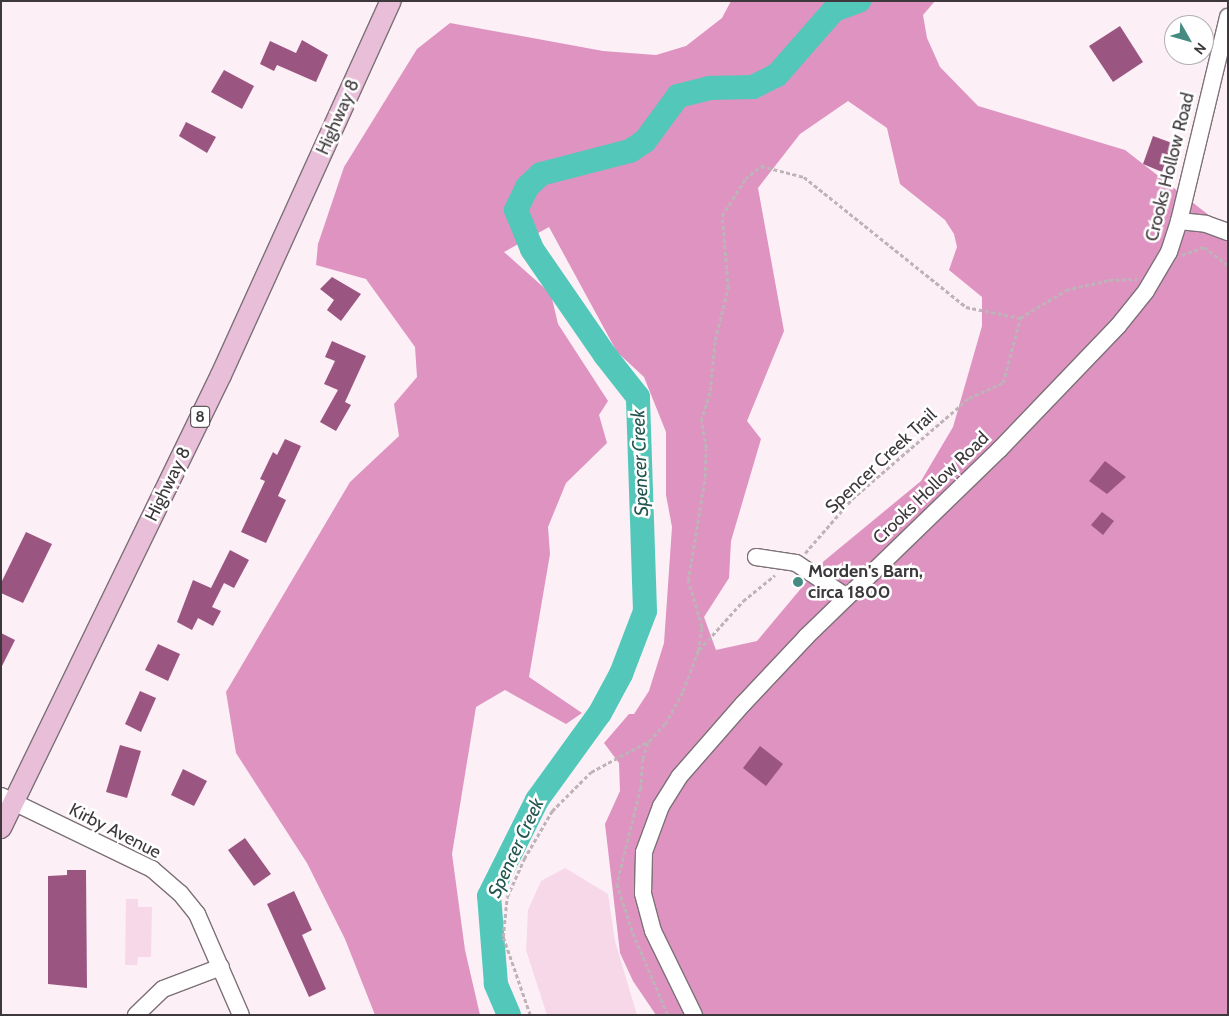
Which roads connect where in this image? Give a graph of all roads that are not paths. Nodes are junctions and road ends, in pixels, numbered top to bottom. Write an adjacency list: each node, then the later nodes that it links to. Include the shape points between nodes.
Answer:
1 (391, 1): 7 (main road, Highway 8 / 8, via 221,375)
2 (1228, 17): 3 (street, Crooks Hollow Road)
3 (1180, 221): 4 (street, via 1200,222); 6 (street, Crooks Hollow Road, via 1153,281 1118,326 999,450)
4 (1228, 232)
5 (756, 557): 6 (street, via 796,562)
6 (847, 598): 12 (street, Crooks Hollow Road, via 706,744 667,795 650,830 643,863 645,899 653,931)
7 (7, 799): 8 (main road, Highway 8 / 8); 9 (street, Kirby Avenue, via 152,869 197,914)
8 (1, 828)
9 (222, 968): 10 (street, via 163,989); 11 (street, Kirby Avenue)
10 (136, 1015)
11 (241, 1015)
12 (694, 1015)

